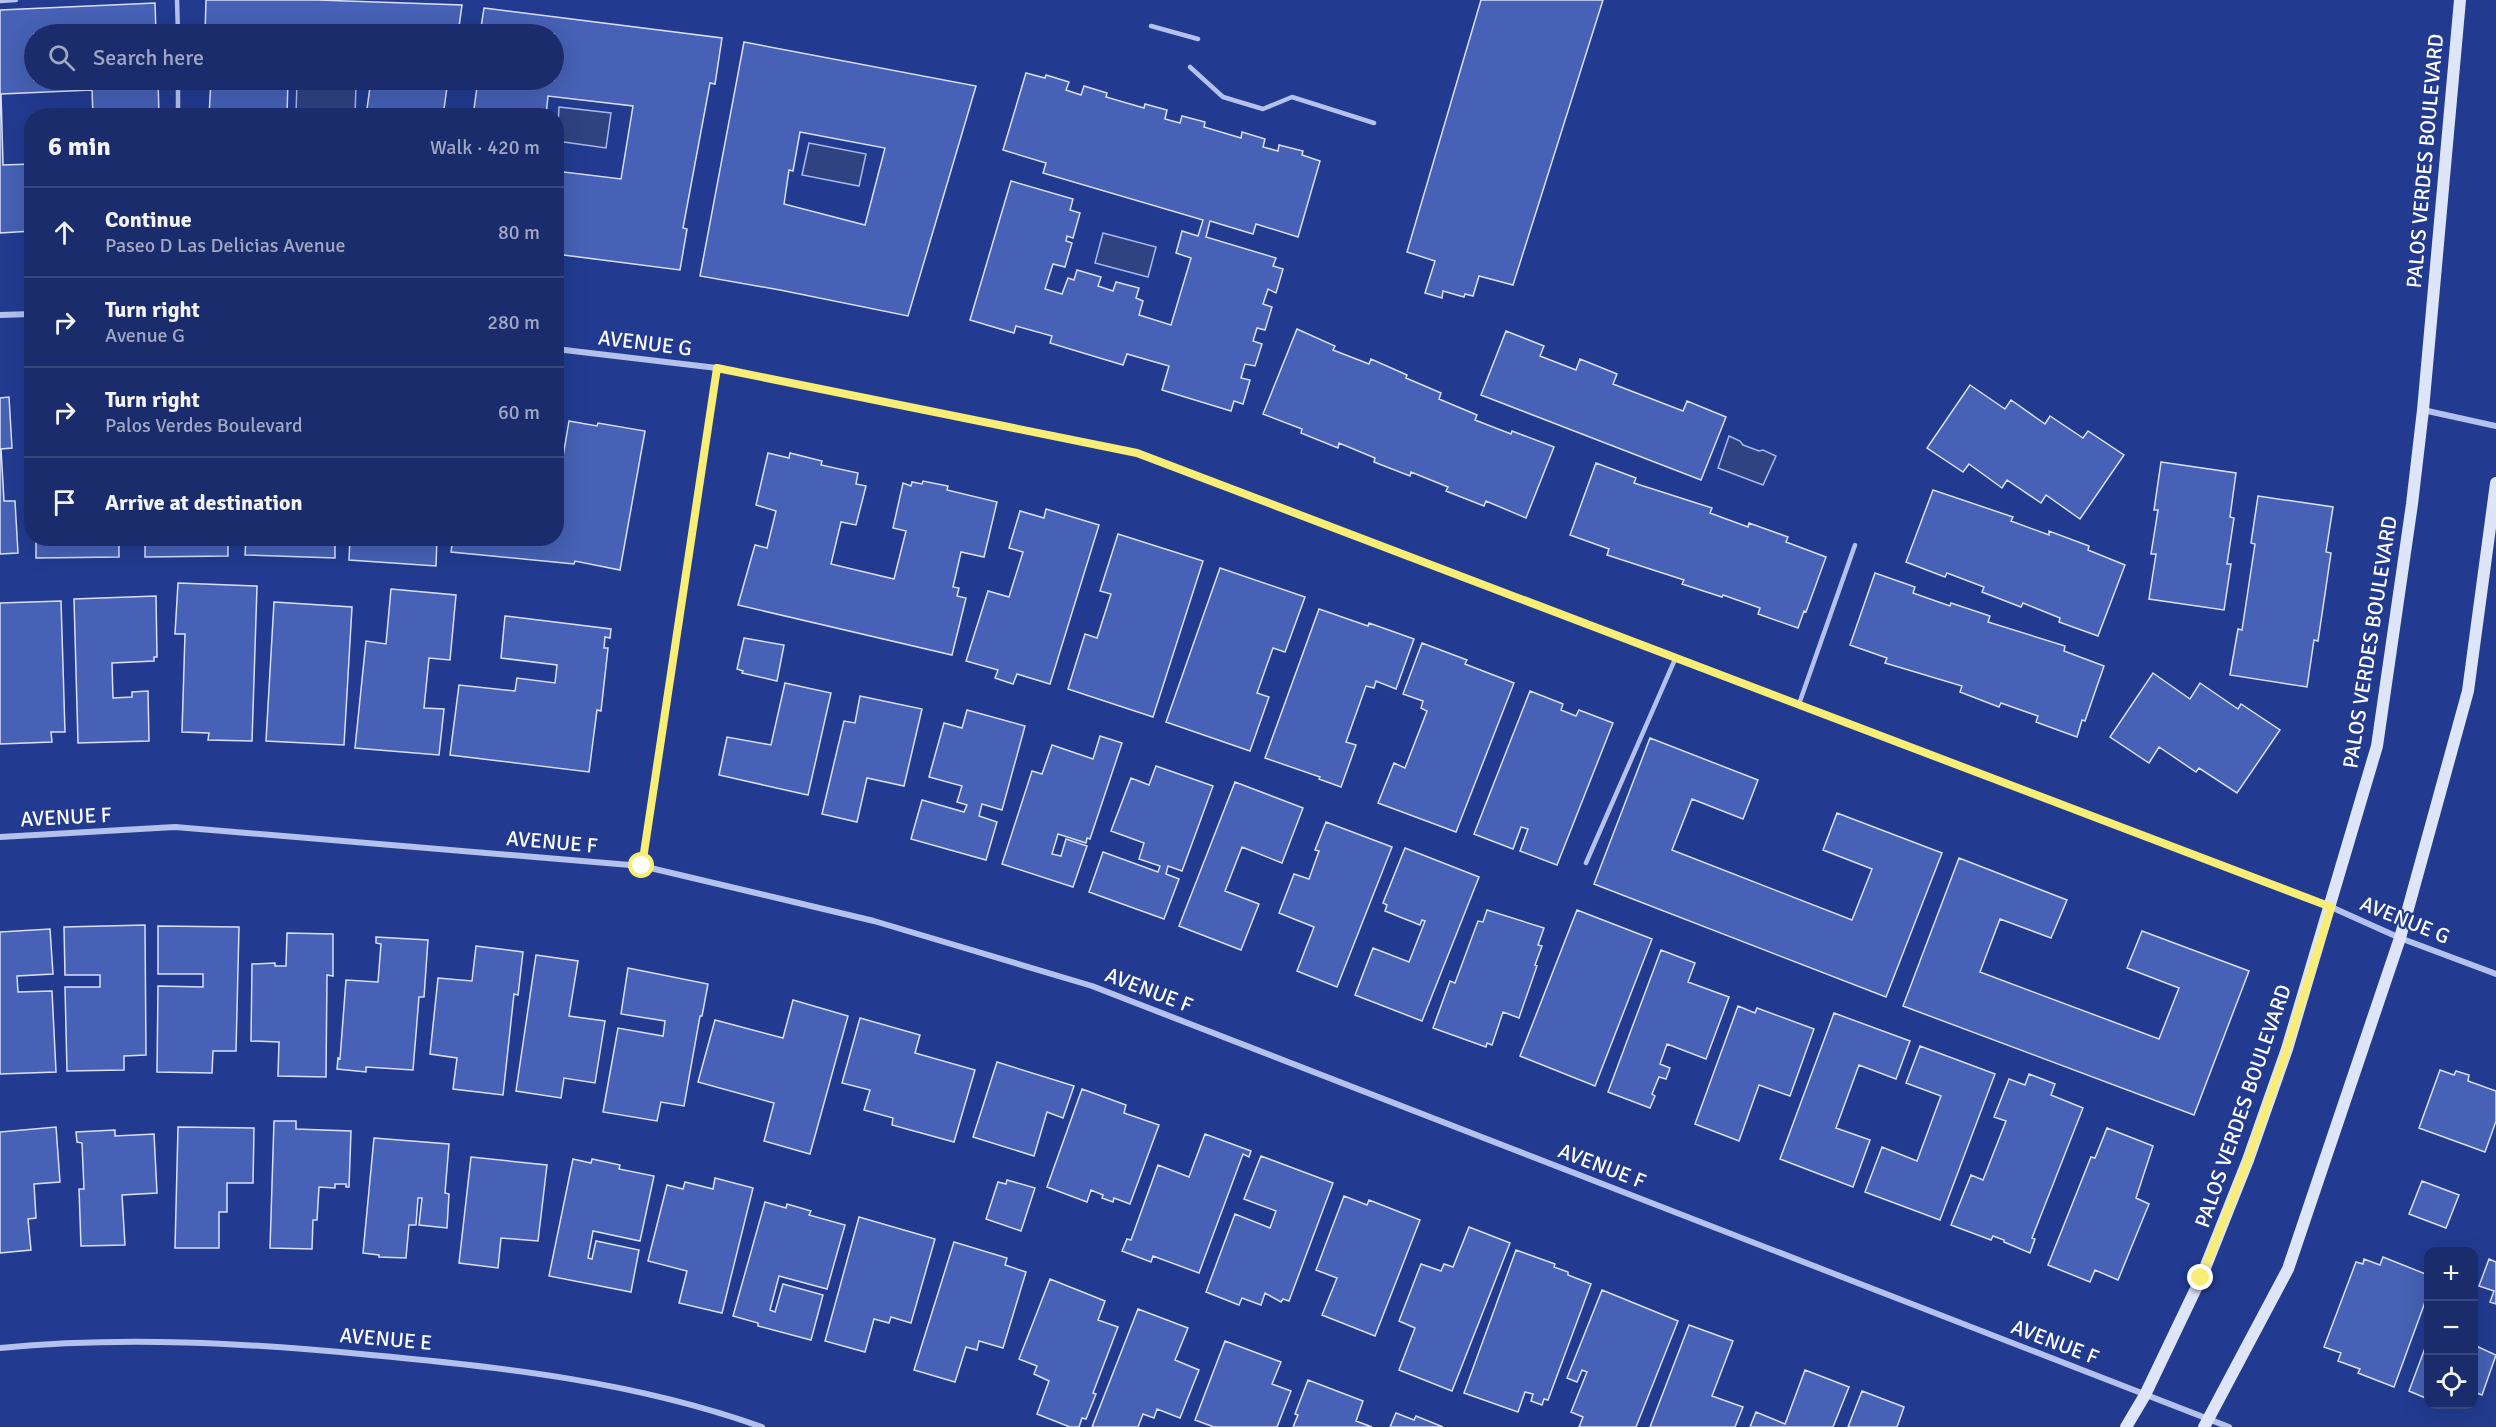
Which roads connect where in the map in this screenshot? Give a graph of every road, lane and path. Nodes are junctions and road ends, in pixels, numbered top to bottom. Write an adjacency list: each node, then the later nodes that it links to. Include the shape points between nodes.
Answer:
1 (16, 0): 4 (lane)
2 (177, 0): 5 (lane)
3 (2460, 0): 16 (main road, PALOS VERDES BOULEVARD)
4 (0, 1)
5 (178, 24)
6 (1151, 26): 7 (lane)
7 (1198, 39)
8 (1190, 67): 11 (lane, via 1223,97 1263,109 1292,97)
9 (178, 90): 10 (lane)
10 (178, 108)
11 (1374, 123)
12 (24, 314): 13 (street)
13 (0, 315)
14 (564, 350): 15 (street, AVENUE G)
15 (717, 368): 20 (street, AVENUE G, via 1137,453); 24 (street)
16 (2423, 410): 17 (street); 25 (main road, PALOS VERDES BOULEVARD, via 2378,746)
17 (2496, 426)
18 (2496, 483): 26 (main road, via 2468,691)
19 (1855, 545): 21 (lane)
20 (1676, 657): 21 (street, AVENUE G); 23 (lane)
21 (1799, 704): 25 (street, AVENUE G)
22 (0, 837): 24 (street, AVENUE F, via 175,827)
23 (1586, 863)
24 (642, 866): 29 (street, AVENUE F, via 874,921 1092,986)
25 (2331, 907): 26 (street, AVENUE G); 29 (main road, PALOS VERDES BOULEVARD, via 2248,1160 2201,1278)
26 (2400, 938): 27 (street, AVENUE G); 30 (main road, via 2288,1269)
27 (2496, 974)
28 (0, 1348): 31 (street, AVENUE E, via 54,1342 253,1344 453,1362 576,1378 717,1411)
29 (2145, 1395): 30 (street, AVENUE F); 32 (main road, PALOS VERDES BOULEVARD)
30 (2206, 1423): 33 (street, AVENUE F)
31 (762, 1427)
32 (2126, 1427)
33 (2229, 1427)

